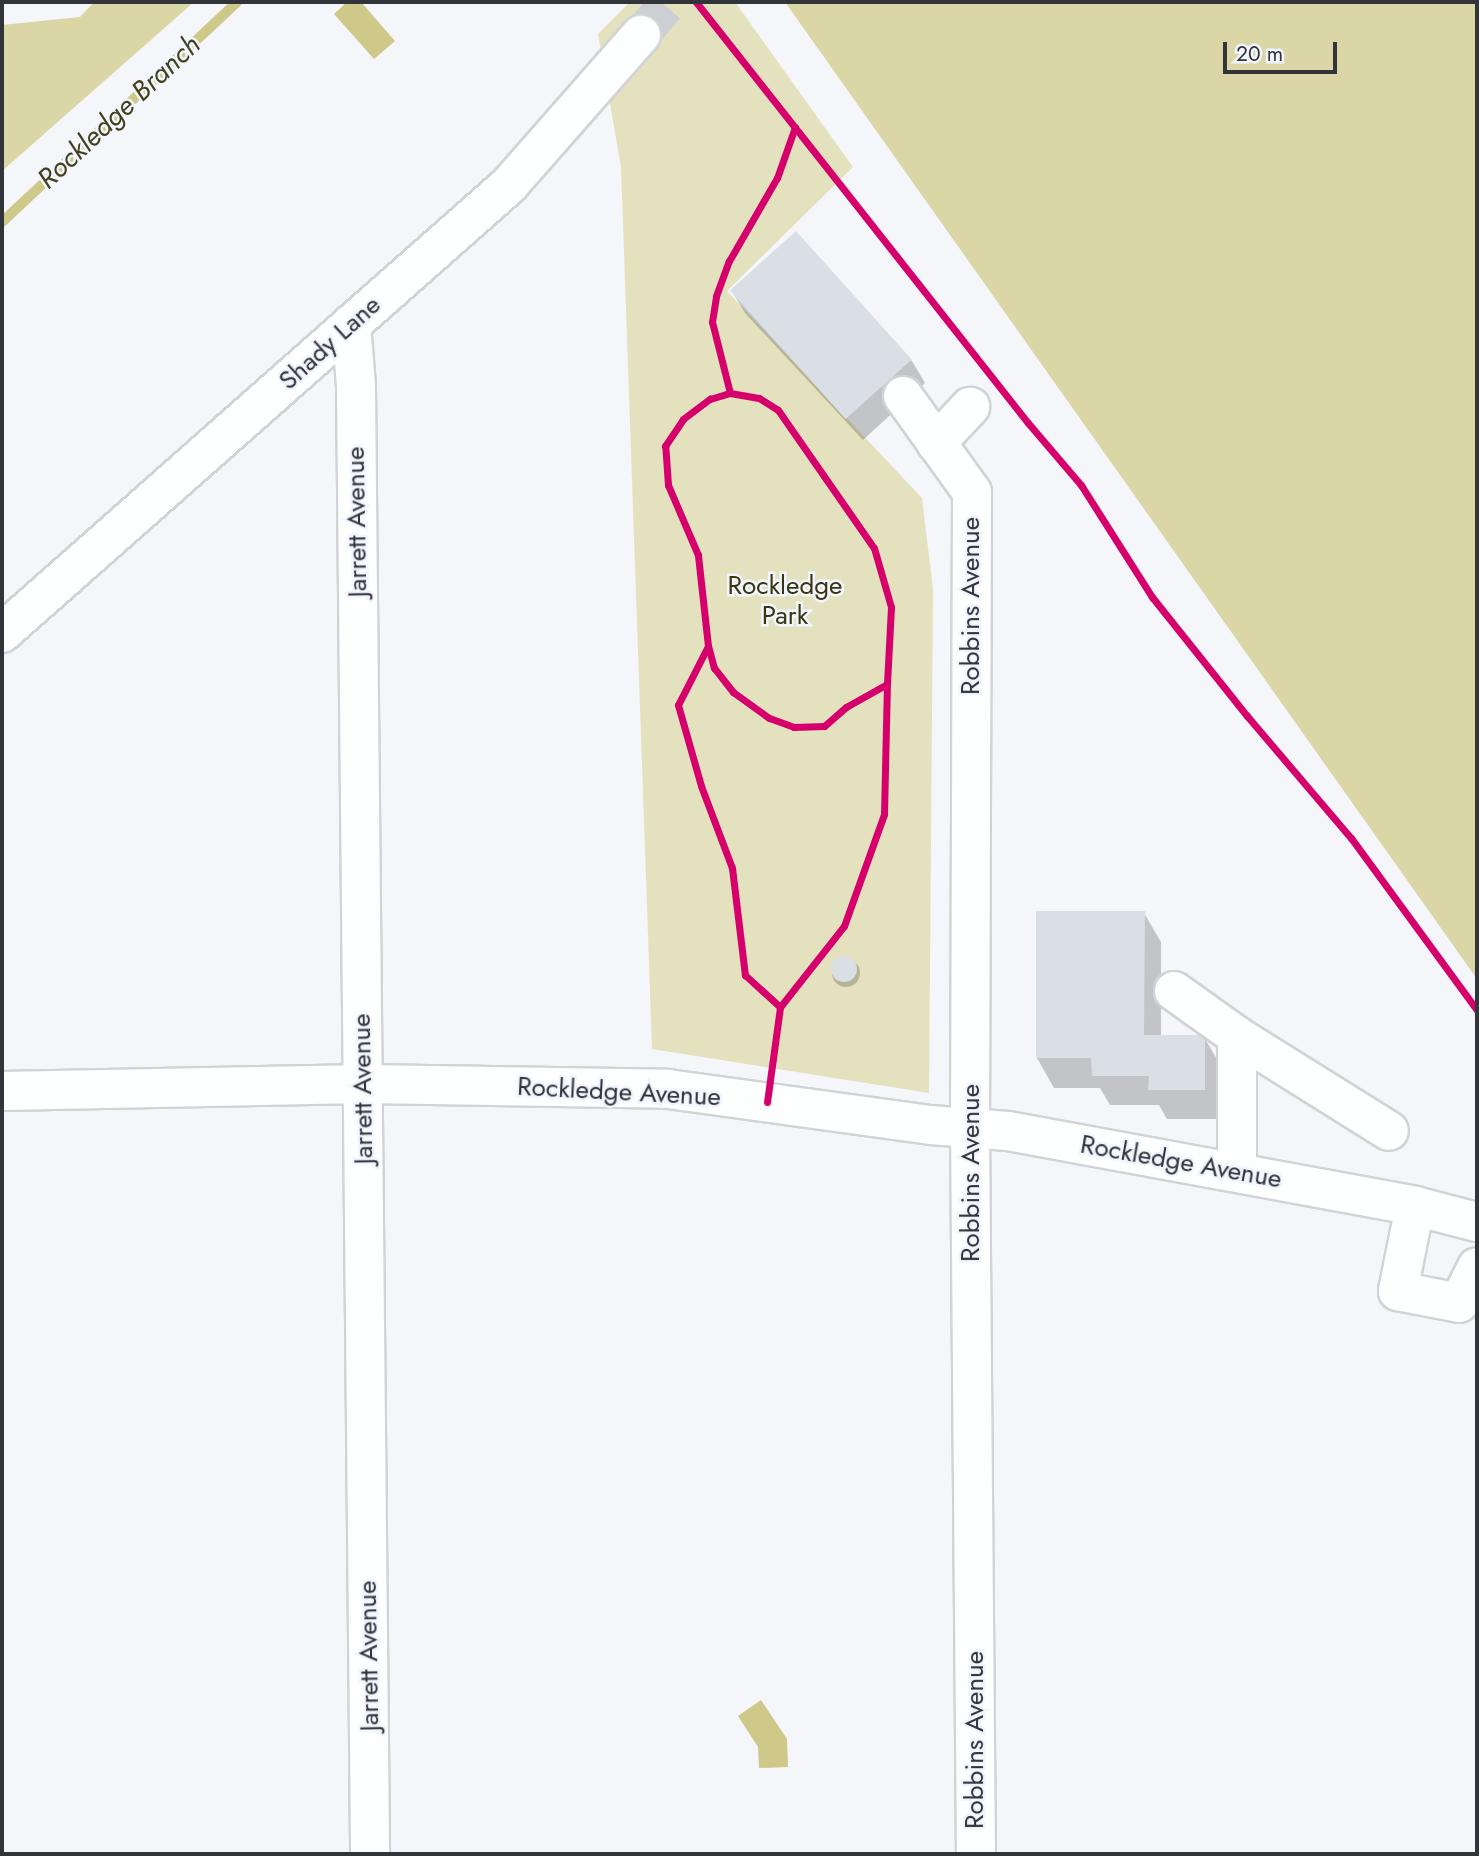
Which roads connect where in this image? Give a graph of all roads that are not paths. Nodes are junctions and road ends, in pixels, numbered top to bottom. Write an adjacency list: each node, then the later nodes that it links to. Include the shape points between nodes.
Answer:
1 (641, 35): 2 (street, Shady Lane, via 509,185)
2 (351, 324): 6 (street, Shady Lane); 9 (street, Jarrett Avenue, via 356,386)
3 (904, 396): 5 (street)
4 (970, 407): 5 (street)
5 (936, 443): 11 (street, Robbins Avenue, via 972,492)
6 (2, 634)
7 (1174, 991): 8 (street)
8 (1237, 1036): 12 (street); 13 (street)
9 (364, 1084): 10 (street, Rockledge Avenue); 11 (street, Rockledge Avenue, via 668,1089); 17 (street, Jarrett Avenue)
10 (2, 1091)
11 (970, 1127): 13 (street, Rockledge Avenue); 18 (street, Robbins Avenue)
12 (1389, 1131)
13 (1237, 1172): 14 (street, Rockledge Avenue)
14 (1415, 1206): 15 (street, Rockledge Avenue); 16 (street, via 1398,1291 1459,1303)
15 (1477, 1222)
16 (1477, 1267)
17 (370, 1854)
18 (976, 1854)

